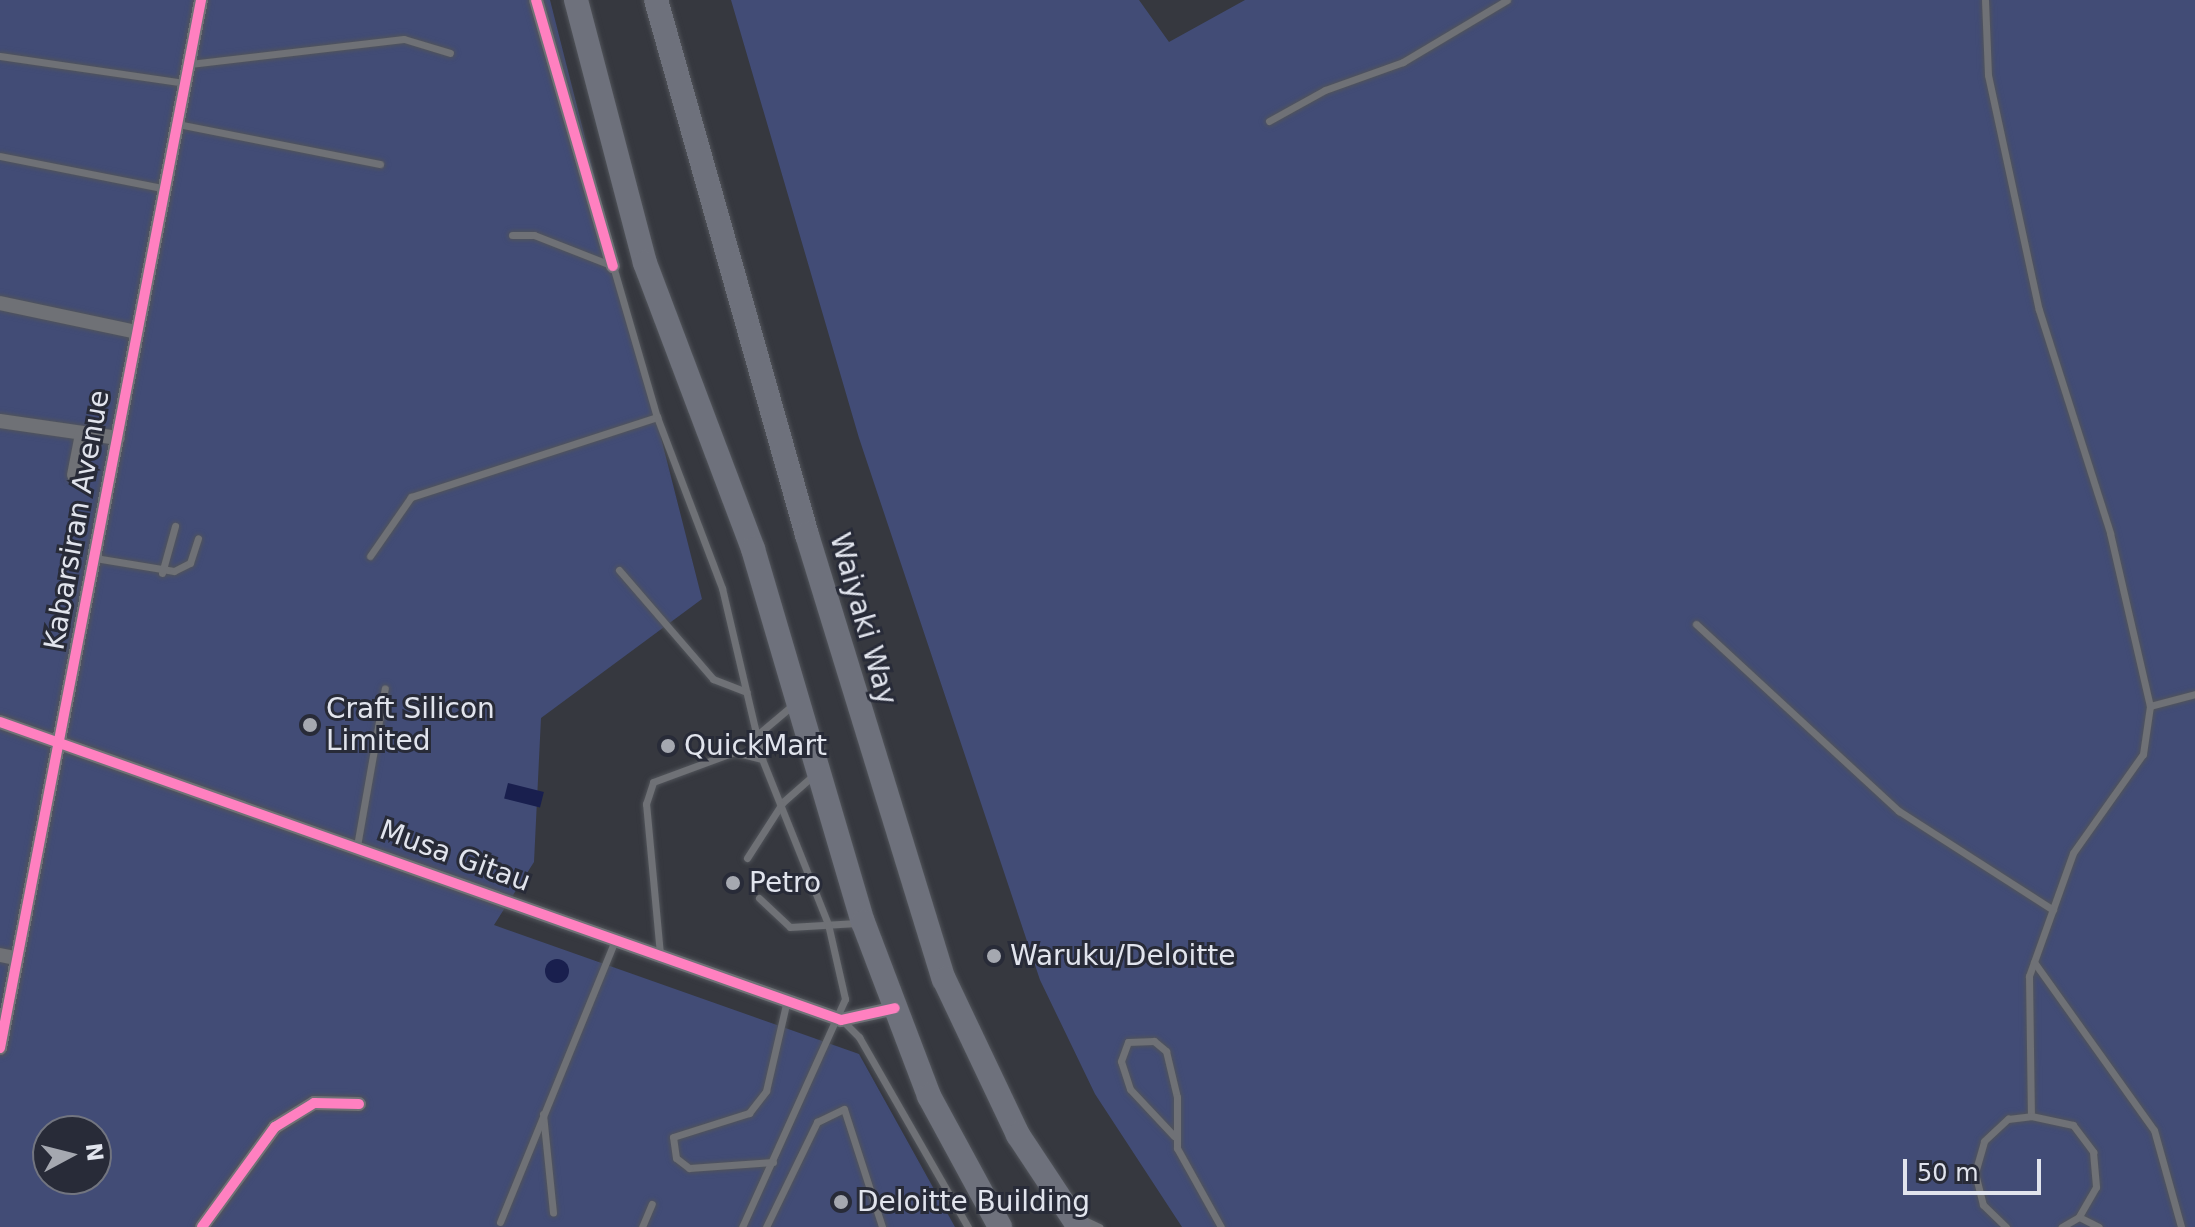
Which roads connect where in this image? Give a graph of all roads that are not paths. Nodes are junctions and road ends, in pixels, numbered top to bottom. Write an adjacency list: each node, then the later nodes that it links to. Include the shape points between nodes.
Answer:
1 (201, 0): 9 (street, Kabarsiran Avenue)
2 (536, 0): 17 (street)
3 (576, 0): 35 (highway, via 645,263 753,549)
4 (656, 0): 67 (highway, Waiyaki Way, via 807,535 944,979 1018,1135)
5 (1507, 0): 11 (lane, via 1416,56)
6 (1985, 0): 36 (lane, via 1988,75 2039,310 2110,533)
7 (450, 53): 9 (lane, via 404,39)
8 (0, 56): 10 (lane)
9 (188, 64): 10 (street, Kabarsiran Avenue)
10 (184, 83): 12 (street, Kabarsiran Avenue)
11 (1269, 121)
12 (176, 124): 14 (lane); 15 (street, Kabarsiran Avenue)
13 (0, 156): 15 (lane)
14 (380, 164)
15 (161, 188): 19 (street, Kabarsiran Avenue)
16 (512, 235): 17 (lane, via 534,235)
17 (613, 266): 20 (lane)
18 (0, 303): 19 (street)
19 (132, 331): 23 (street, Kabarsiran Avenue)
20 (657, 417): 27 (lane, via 411,497); 33 (lane, via 722,588)
21 (0, 421): 22 (street)
22 (82, 434): 23 (street); 24 (street)
23 (118, 438): 28 (street, Kabarsiran Avenue)
24 (74, 475)
25 (175, 526): 30 (lane)
26 (198, 538): 30 (lane, via 190,563)
27 (370, 556)
28 (95, 558): 30 (lane); 39 (street, Kabarsiran Avenue)
29 (619, 570): 33 (lane, via 713,679)
30 (162, 573)
31 (1696, 624): 46 (lane, via 1899,811)
32 (385, 688): 43 (lane)
33 (747, 692): 38 (lane)
34 (2195, 694): 36 (lane)
35 (798, 701): 38 (lane); 41 (highway)
36 (2150, 706): 46 (lane, via 2143,754 2073,853)
37 (0, 722): 39 (street, Musa Gitau)
38 (756, 736): 40 (lane)
39 (61, 741): 43 (street, Musa Gitau); 52 (street, Kabarsiran Avenue)
40 (762, 759): 42 (lane); 50 (lane, via 734,752 653,782 646,804)
41 (818, 771): 42 (lane); 47 (highway)
42 (783, 802): 44 (lane); 48 (lane)
43 (357, 846): 49 (street, Musa Gitau)
44 (747, 858)
45 (759, 898): 48 (lane, via 790,927)
46 (2053, 910): 53 (lane)
47 (863, 922): 48 (lane); 56 (highway)
48 (828, 924): 57 (lane, via 844,997)
49 (616, 938): 50 (street, Musa Gitau); 60 (lane)
50 (660, 954): 55 (street, Musa Gitau)
51 (0, 955): 52 (street)
52 (16, 958): 54 (street, Kabarsiran Avenue)
53 (2034, 962): 61 (lane); 81 (lane, via 2154,1130)
54 (6, 974): 58 (street, Kabarsiran Avenue)
55 (788, 999): 57 (street, Musa Gitau); 63 (lane, via 766,1091 749,1113 673,1137 676,1158 689,1168)
56 (895, 1008): 57 (street); 75 (highway, via 929,1096)
57 (841, 1020): 63 (lane); 74 (lane, via 859,1037)
58 (0, 1048)
59 (359, 1104): 69 (street, via 314,1103 275,1127)
60 (543, 1112): 65 (lane); 68 (lane)
61 (2031, 1116): 66 (lane, via 2073,1125 2093,1152 2096,1187); 78 (lane, via 2008,1119 1984,1141 1975,1173 1983,1205)
62 (1174, 1136): 62 (lane, via 1177,1097 1166,1051 1154,1041 1128,1042 1121,1061 1130,1089); 77 (lane)
63 (773, 1162): 71 (lane)
64 (652, 1204): 70 (lane)
65 (553, 1212)
66 (2079, 1217): 79 (lane); 80 (lane)
67 (1075, 1221): 76 (lane)
68 (500, 1222)
69 (202, 1227)
70 (642, 1227)
71 (742, 1227)
72 (766, 1227): 73 (lane, via 817,1122 844,1109)
73 (882, 1227)
74 (968, 1227)
75 (1000, 1227)
76 (1099, 1227)
77 (1221, 1227)
78 (2006, 1227)
79 (2062, 1227)
80 (2099, 1227)
81 (2181, 1227)

